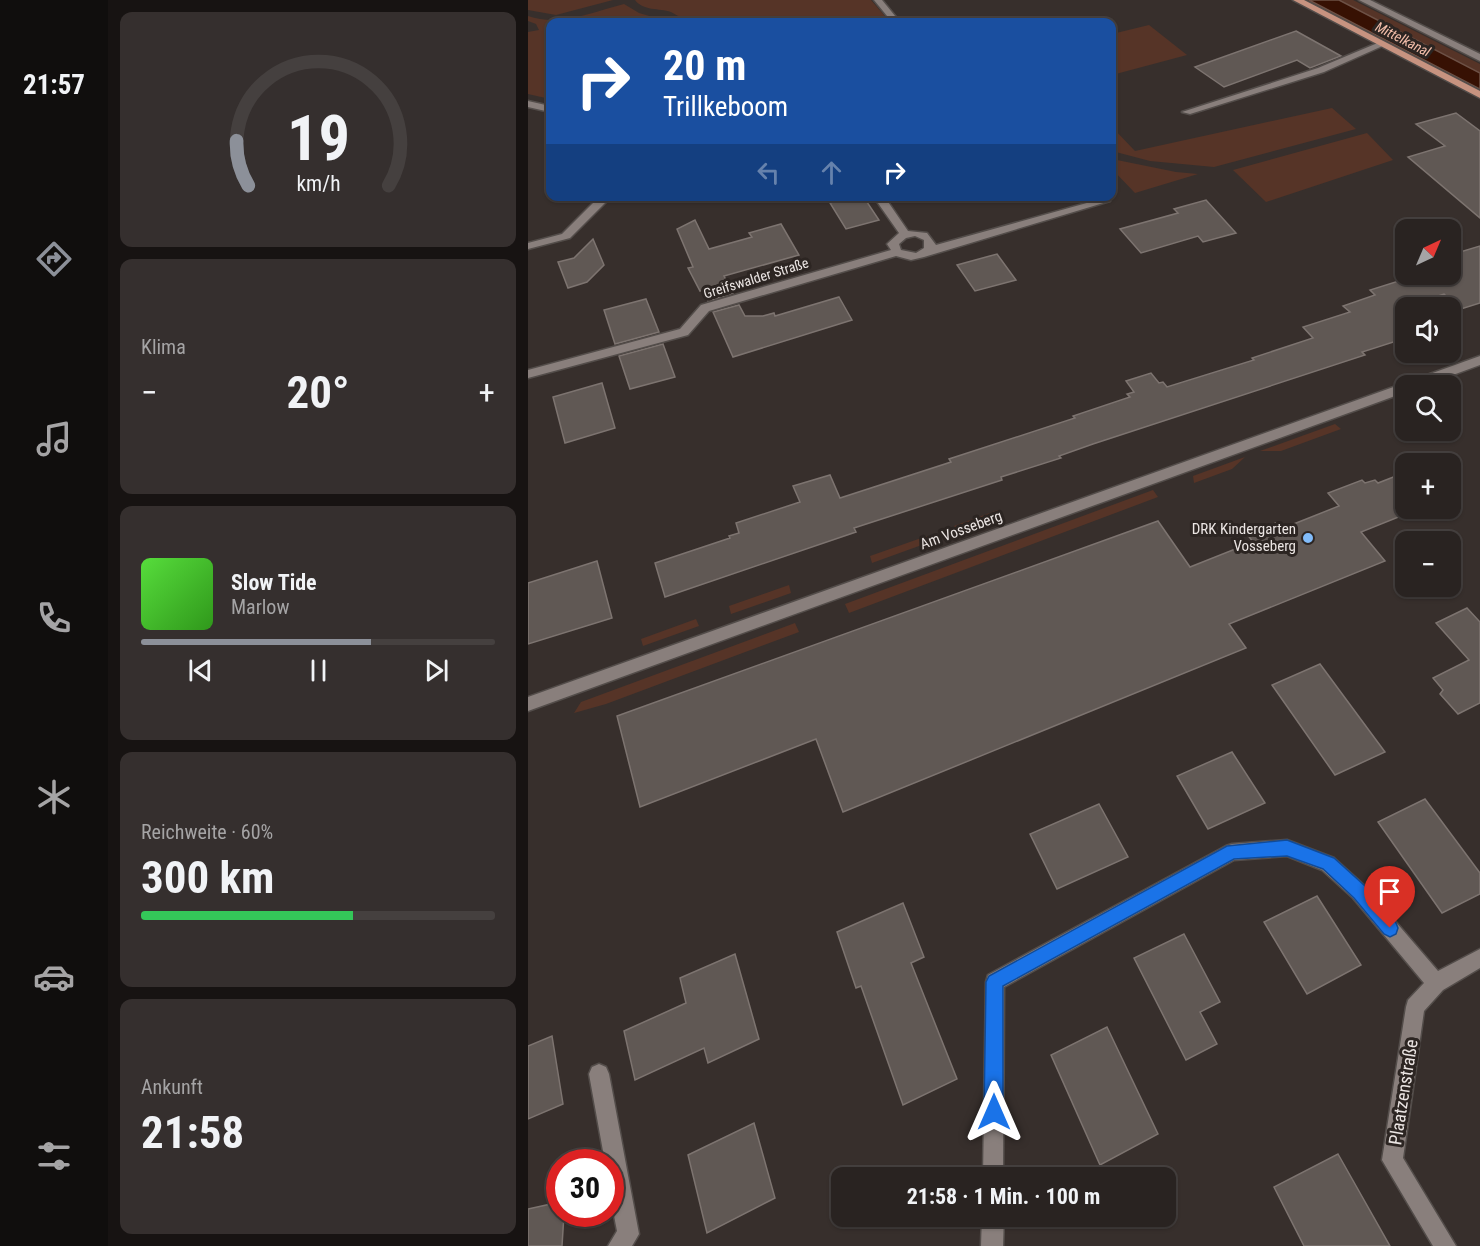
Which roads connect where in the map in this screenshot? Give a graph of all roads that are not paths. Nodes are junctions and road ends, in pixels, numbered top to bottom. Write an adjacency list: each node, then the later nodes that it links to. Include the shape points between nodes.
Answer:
1 (878, 0): 4 (street)
2 (1297, 0): 5 (main road)
3 (1363, 0): 6 (street)
4 (893, 18)
5 (1383, 44): 7 (main road); 10 (street, via 1321,70)
6 (1480, 58)
7 (1480, 94)
8 (528, 104): 9 (street)
9 (546, 108)
10 (1187, 111)
11 (602, 201): 15 (street, via 566,236)
12 (882, 201): 14 (street)
13 (1105, 201): 16 (street, Greifswalder Straße)
14 (905, 234): 16 (street, via 924,235 931,246); 17 (street, via 893,244)
15 (528, 246)
16 (928, 251): 17 (street, Greifswalder Straße, via 914,256)
17 (897, 252): 19 (street, Greifswalder Straße, via 705,308 684,332)
18 (1480, 360): 20 (street, Am Vosseberg)
19 (528, 374)
20 (1438, 375)
21 (1395, 390): 22 (street, Am Vosseberg)
22 (528, 704)
23 (1480, 958): 24 (street, Plaatzenstraße)
24 (1436, 983): 26 (street, via 1359,892 1328,864 1287,848 1232,852 995,982); 30 (street, Plaatzenstraße, via 1415,1006 1392,1160)
25 (599, 1074): 28 (street, via 628,1234)
26 (993, 1167)
27 (993, 1227): 29 (street)
28 (619, 1246)
29 (992, 1246)
30 (1445, 1246)

